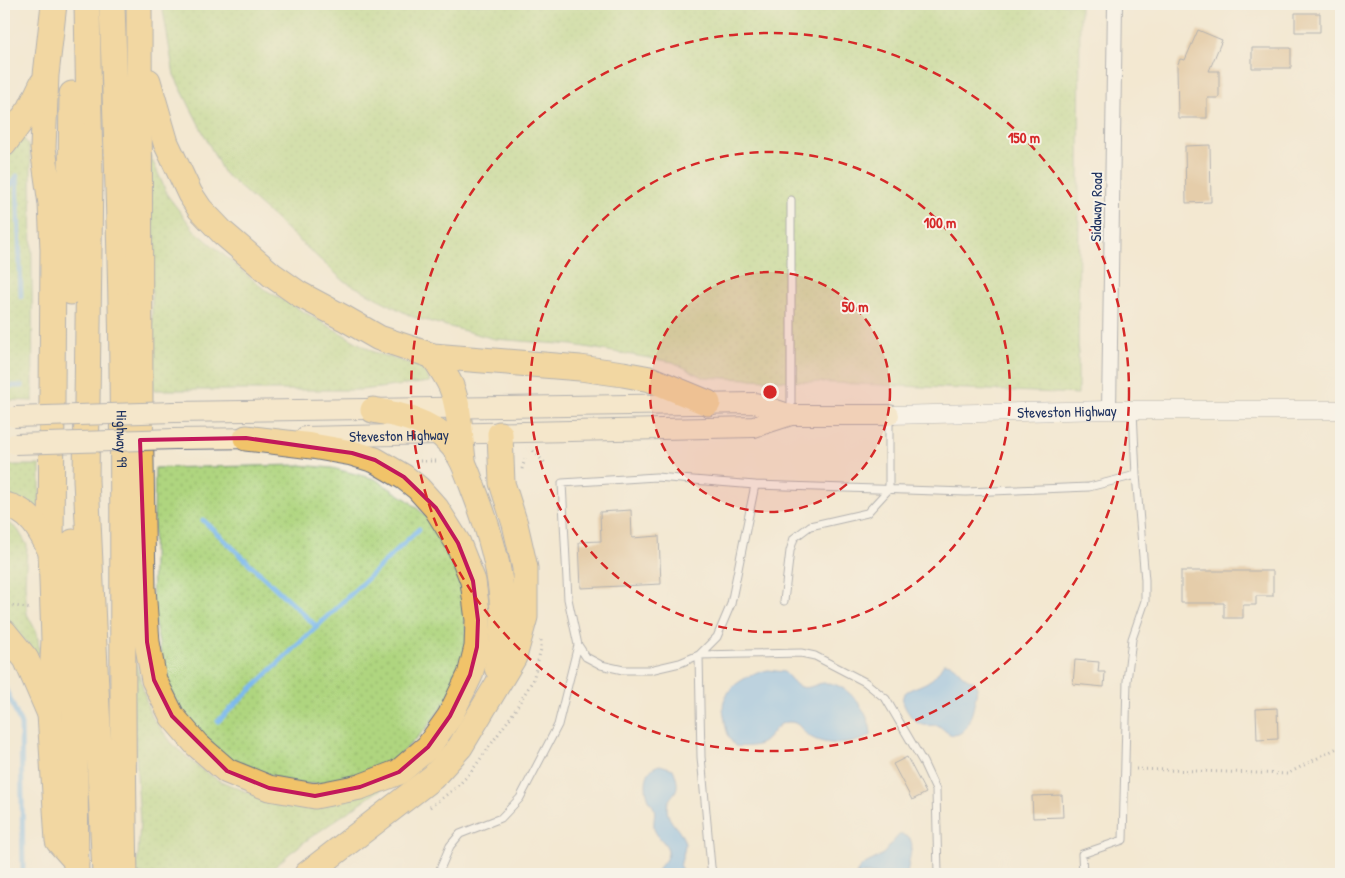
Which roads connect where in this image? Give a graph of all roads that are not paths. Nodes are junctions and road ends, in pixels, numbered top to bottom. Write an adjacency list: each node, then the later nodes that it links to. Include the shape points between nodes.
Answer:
1 (54, 4): 8 (highway)
2 (74, 4): 38 (highway, via 70,174)
3 (87, 4): 36 (highway, via 90,173 86,480)
4 (112, 4): 9 (highway, Highway 99)
5 (139, 4): 7 (highway)
6 (1115, 4): 16 (street, Sidaway Road)
7 (139, 42): 12 (highway, via 166,143 200,209 223,233 299,294 380,338); 24 (highway, via 142,579 154,680 172,716 227,771 270,788 315,796 360,787 398,772 428,747 450,716 470,675 476,646 478,620 473,582 458,543 436,508 404,477 375,460 352,453)
8 (46, 75): 10 (highway, via 30,109); 30 (highway, via 43,148 53,250)
9 (116, 141): 36 (highway, via 108,185 106,498); 41 (highway, Highway 99, via 122,372)
10 (4, 144)
11 (791, 200): 19 (lane)
12 (433, 356): 13 (highway, via 623,374 650,379); 14 (highway, via 452,388)
13 (708, 403): 14 (main road, Steveston Highway); 19 (main road, Steveston Highway, via 755,403)
14 (456, 407): 15 (main road, Steveston Highway); 22 (highway)
15 (373, 410): 21 (main road, Steveston Highway, bridge); 22 (highway, via 399,415)
16 (1110, 410): 17 (street, Steveston Highway); 20 (street, Steveston Highway)
17 (1133, 410): 18 (street, Steveston Highway); 26 (lane)
18 (1341, 410)
19 (791, 415): 20 (main road, Steveston Highway); 23 (main road, Steveston Highway, via 754,427)
20 (889, 415): 28 (lane)
21 (9, 417)
22 (451, 434): 23 (main road, Steveston Highway); 24 (main road, Steveston Highway); 35 (highway, via 453,460 488,528 499,571 503,618 500,653)
23 (500, 434): 35 (highway, via 502,483 516,524 525,568 525,617 514,657)
24 (246, 438): 25 (main road, Steveston Highway, bridge)
25 (9, 444)
26 (1136, 475): 28 (lane, via 1089,487 966,492); 45 (lane, via 1146,580 1145,601 1132,639 1127,681 1123,840 1082,854)
27 (755, 485): 28 (lane); 33 (lane, via 656,477 562,483 568,598); 34 (lane, via 731,604 717,637)
28 (889, 489): 31 (lane, via 868,513 810,526 794,538)
29 (4, 505): 30 (highway, via 32,519)
30 (51, 552): 37 (highway, via 54,640)
31 (784, 601)
32 (4, 632): 37 (highway, via 26,659)
33 (578, 646): 34 (lane, via 586,657 601,665 623,670 650,670); 43 (lane, via 558,725 520,798 501,818 460,834 450,846)
34 (699, 655): 39 (lane, via 701,756); 44 (lane, via 801,653 815,656 865,682 886,699 936,790)
35 (490, 694): 42 (highway, via 460,747 434,777)
36 (98, 709): 40 (highway)
37 (50, 714): 38 (highway, via 58,841)
38 (76, 868)
39 (711, 872)
40 (105, 874)
41 (125, 874)
42 (307, 874)
43 (438, 874)
44 (938, 874)
45 (1083, 874)

